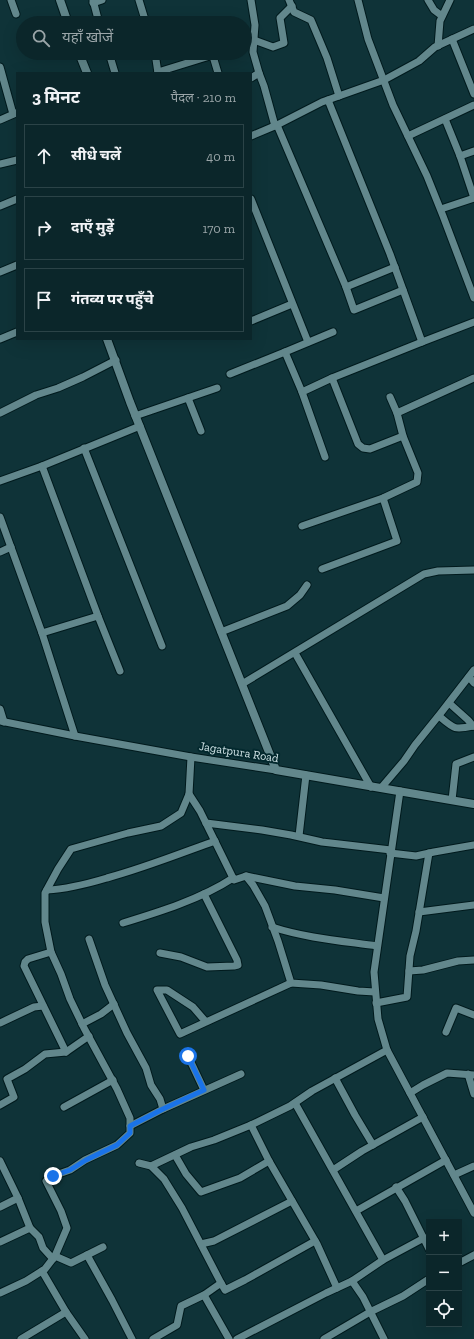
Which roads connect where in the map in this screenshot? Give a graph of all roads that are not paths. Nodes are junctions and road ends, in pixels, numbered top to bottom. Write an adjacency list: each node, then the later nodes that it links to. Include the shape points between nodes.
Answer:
1 (11, 0): 11 (street)
2 (60, 0): 12 (street)
3 (102, 0): 9 (street)
4 (139, 0): 14 (street)
5 (251, 0): 18 (street, via 255,25)
6 (358, 0): 33 (street, via 368,39)
7 (428, 0): 15 (street, via 434,10)
8 (450, 0): 15 (street)
9 (93, 1): 13 (street)
10 (291, 3): 18 (street, via 280,18 284,44 273,47); 35 (street, via 294,12 310,20 327,58)
11 (16, 14)
12 (66, 16)
13 (98, 16)
14 (144, 16)
15 (442, 16): 19 (street)
16 (474, 29): 17 (street)
17 (452, 39): 19 (street); 34 (street)
18 (254, 40): 31 (street, via 253,52)
19 (438, 46): 33 (street, via 420,60)
20 (82, 60): 26 (street)
21 (111, 60): 27 (street)
22 (156, 60): 28 (street)
23 (196, 60): 29 (street)
24 (215, 60): 30 (street)
25 (0, 67): 38 (street)
26 (87, 72)
27 (115, 72)
28 (158, 72)
29 (161, 72)
30 (218, 72)
31 (259, 73): 32 (street); 41 (street)
32 (252, 77)
33 (384, 80): 35 (street); 43 (street)
34 (474, 94)
35 (339, 96): 36 (street)
36 (328, 100): 41 (street); 54 (street)
37 (474, 105): 39 (street)
38 (15, 113): 40 (street)
39 (445, 119): 43 (street); 45 (street)
40 (0, 120)
41 (276, 126): 42 (street); 56 (street)
42 (252, 136)
43 (408, 136): 51 (street)
44 (474, 151): 45 (street)
45 (460, 156): 48 (street)
46 (16, 160): 47 (street)
47 (0, 164)
48 (474, 198): 51 (street)
49 (16, 199): 50 (street)
50 (0, 206)
51 (441, 209): 58 (street)
52 (253, 212): 59 (street)
53 (16, 265): 55 (street)
54 (394, 267): 56 (street); 57 (street)
55 (0, 272)
56 (346, 287): 57 (street, via 354,310)
57 (403, 290): 67 (street)
58 (474, 298)
59 (292, 304): 60 (street); 66 (street)
60 (252, 321)
61 (474, 322): 67 (street)
62 (16, 332): 64 (street)
63 (333, 332): 66 (street)
64 (0, 339)
65 (107, 340): 69 (street)
66 (308, 342): 68 (street)
67 (422, 342): 71 (street)
68 (285, 352): 70 (street); 74 (street)
69 (116, 360): 77 (street); 79 (street)
70 (230, 374)
71 (332, 378): 74 (street); 82 (street, via 358,444 370,449)
72 (474, 378): 78 (street)
73 (217, 388): 76 (street)
74 (302, 392): 84 (street)
75 (390, 397): 78 (street)
76 (188, 398): 79 (street); 81 (street)
77 (0, 413)
78 (397, 413): 82 (street)
79 (135, 416): 80 (street)
80 (140, 426): 83 (street); 96 (street)
81 (201, 431)
82 (403, 436): 87 (street, via 418,473 417,482)
83 (84, 448): 85 (street); 98 (street)
84 (325, 457)
85 (42, 466): 86 (street); 95 (street)
86 (0, 481)
87 (382, 498): 89 (street); 92 (street, via 397,541)
88 (0, 517): 90 (street)
89 (302, 526)
90 (11, 547): 91 (street); 97 (street)
91 (0, 552)
92 (322, 569)
93 (474, 570): 99 (street, via 424,574)
94 (307, 585): 96 (street, via 300,595 286,606)
95 (98, 616): 97 (street); 101 (street)
96 (221, 632): 104 (street)
97 (42, 633): 110 (street)
98 (162, 646)
99 (295, 653): 104 (street); 115 (street)
100 (474, 670): 102 (street)
101 (120, 671)
102 (469, 677): 103 (street); 105 (street)
103 (474, 683)
104 (242, 684): 113 (street)
105 (449, 703): 107 (street); 109 (street)
106 (0, 709): 108 (street)
107 (438, 716): 109 (street, via 452,727); 116 (street)
108 (2, 721): 110 (street, Jagatpura Road)
109 (474, 726)
110 (75, 736): 111 (street, Jagatpura Road)
111 (192, 757): 113 (street, Jagatpura Road); 118 (street)
112 (474, 757): 119 (street, via 456,764)
113 (276, 770): 114 (street, Jagatpura Road)
114 (306, 775): 115 (street, Jagatpura Road); 122 (street)
115 (371, 786): 116 (street, Jagatpura Road)
116 (381, 788): 117 (street, Jagatpura Road)
117 (400, 791): 119 (street, Jagatpura Road); 125 (street)
118 (189, 794): 121 (street); 129 (street, via 181,813 161,826 71,849)
119 (452, 800): 120 (street, Jagatpura Road)
120 (474, 804)
121 (206, 823): 122 (street); 123 (street)
122 (298, 836): 125 (street)
123 (214, 841): 128 (street); 129 (street, via 131,872 88,884)
124 (474, 845): 126 (street)
125 (391, 852): 126 (street, via 416,856); 131 (street)
126 (429, 853): 133 (street)
127 (246, 876): 128 (street, via 234,880); 131 (street, via 295,886); 135 (street, via 265,906)
128 (233, 878): 130 (street)
129 (47, 890): 138 (street, via 45,922)
130 (204, 894): 134 (street); 139 (street, via 238,965 207,967 181,957)
131 (384, 898): 137 (street)
132 (474, 905): 133 (street)
133 (419, 912): 141 (street)
134 (122, 923)
135 (272, 927): 137 (street); 142 (street)
136 (89, 939): 145 (street)
137 (377, 946): 143 (street)
138 (51, 952): 146 (street, via 28,959 24,966); 150 (street)
139 (160, 953)
140 (474, 960): 141 (street, via 458,960 423,970)
141 (409, 971): 144 (street, via 407,997)
142 (292, 983): 143 (street); 148 (street)
143 (375, 992): 144 (street)
144 (376, 1003): 153 (street)
145 (114, 1004): 150 (street); 166 (street)
146 (43, 1006): 149 (street, via 34,1007); 154 (street)
147 (474, 1015): 151 (street, via 456,1008)
148 (206, 1022): 148 (street, via 180,1034 157,990 167,990 193,1007)
149 (0, 1023)
150 (82, 1024): 152 (street)
151 (446, 1032)
152 (89, 1036): 154 (street); 159 (street)
153 (387, 1050): 158 (street); 161 (street)
154 (66, 1052): 164 (street, via 45,1054 7,1079 14,1097)
155 (188, 1056): 160 (street)
156 (241, 1074): 160 (street)
157 (471, 1074): 161 (street, via 447,1073); 162 (street)
158 (335, 1078): 163 (street); 170 (street)
159 (113, 1080): 165 (street); 169 (street, via 130,1118)
160 (204, 1090): 166 (street)
161 (410, 1093): 167 (street)
162 (474, 1094)
163 (295, 1103): 168 (street); 178 (street)
164 (0, 1105)
165 (64, 1107)
166 (163, 1109): 169 (street)
167 (423, 1117): 170 (street); 172 (street)
168 (250, 1125): 171 (street); 173 (street)
169 (130, 1126): 195 (street, via 130,1133 117,1145 46,1181 67,1228)
170 (373, 1145): 178 (street)
171 (175, 1155): 173 (street, via 201,1192 240,1178); 176 (street)
172 (446, 1160): 179 (street); 180 (street)
173 (269, 1161): 182 (street)
174 (139, 1163): 176 (street)
175 (1, 1166): 181 (street)
176 (151, 1166): 191 (street, via 168,1185)
177 (474, 1166): 179 (street)
178 (333, 1170): 184 (street)
179 (454, 1176): 185 (street)
180 (396, 1187): 184 (street); 187 (street)
181 (18, 1198): 183 (street); 186 (street)
182 (292, 1201): 188 (street); 191 (street)
183 (0, 1207)
184 (356, 1211): 196 (street)
185 (474, 1214)
186 (30, 1228): 189 (street); 195 (street, via 39,1237 43,1248)
187 (424, 1238): 190 (street); 196 (street)
188 (315, 1241): 201 (street, via 225,1290); 202 (street)
189 (0, 1242)
190 (426, 1242)
191 (201, 1244): 201 (street)
192 (104, 1247): 193 (street)
193 (87, 1256): 195 (street, via 71,1263); 209 (street)
194 (474, 1256): 197 (street)
195 (54, 1257): 198 (street)
196 (383, 1260): 199 (street)
197 (462, 1262)
198 (42, 1271): 203 (street); 205 (street)
199 (352, 1281): 202 (street); 206 (street)
200 (426, 1281): 206 (street, via 403,1296)
201 (221, 1283): 204 (street)
202 (337, 1288): 212 (street)
203 (0, 1293)
204 (204, 1295): 210 (street, via 181,1306 177,1325); 211 (street)
205 (66, 1312): 207 (street); 208 (street)
206 (370, 1312): 213 (street); 214 (street)
207 (21, 1339)
208 (84, 1339)
209 (132, 1339)
210 (153, 1339)
211 (229, 1339)
212 (237, 1339)
213 (324, 1339)
214 (384, 1339)

